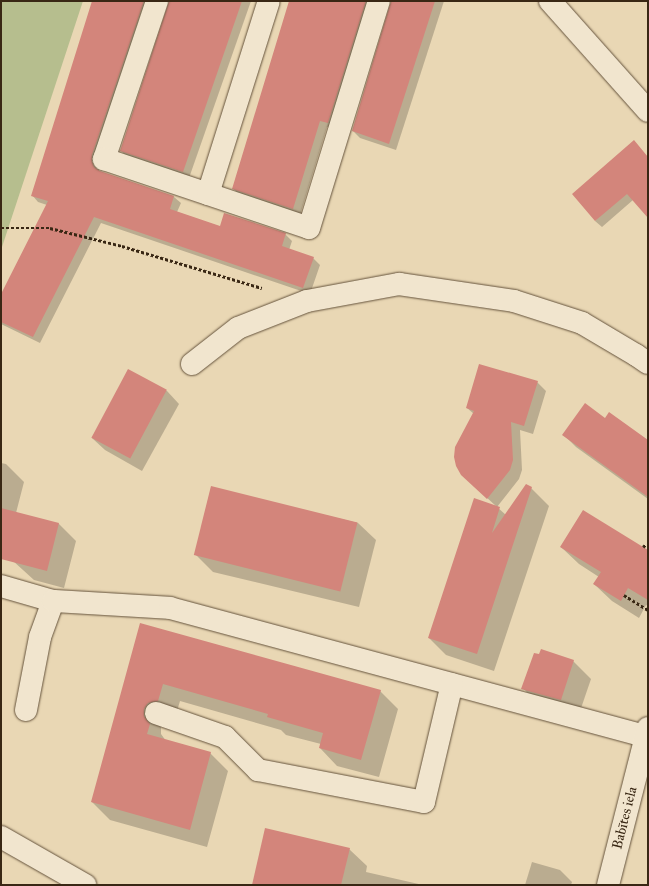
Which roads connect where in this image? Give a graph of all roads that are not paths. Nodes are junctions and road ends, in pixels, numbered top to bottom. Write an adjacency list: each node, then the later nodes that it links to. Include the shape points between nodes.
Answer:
1 (157, 1): 6 (street, via 104,159)
2 (270, 1): 6 (street)
3 (379, 1): 6 (street, via 309,228)
4 (550, 1): 5 (street)
5 (648, 111)
6 (208, 194)
7 (192, 364): 8 (street, via 238,328 307,301 399,284 514,301 582,323)
8 (648, 364)
9 (1, 586): 10 (street)
10 (53, 601): 11 (street, via 170,608); 12 (street, via 40,637)
11 (452, 684): 13 (street, via 424,802 258,770 225,736); 14 (street)
12 (26, 710)
13 (156, 713)
14 (647, 732): 17 (street, Babītes iela)
15 (1, 837): 16 (street)
16 (85, 885)
17 (608, 885)

